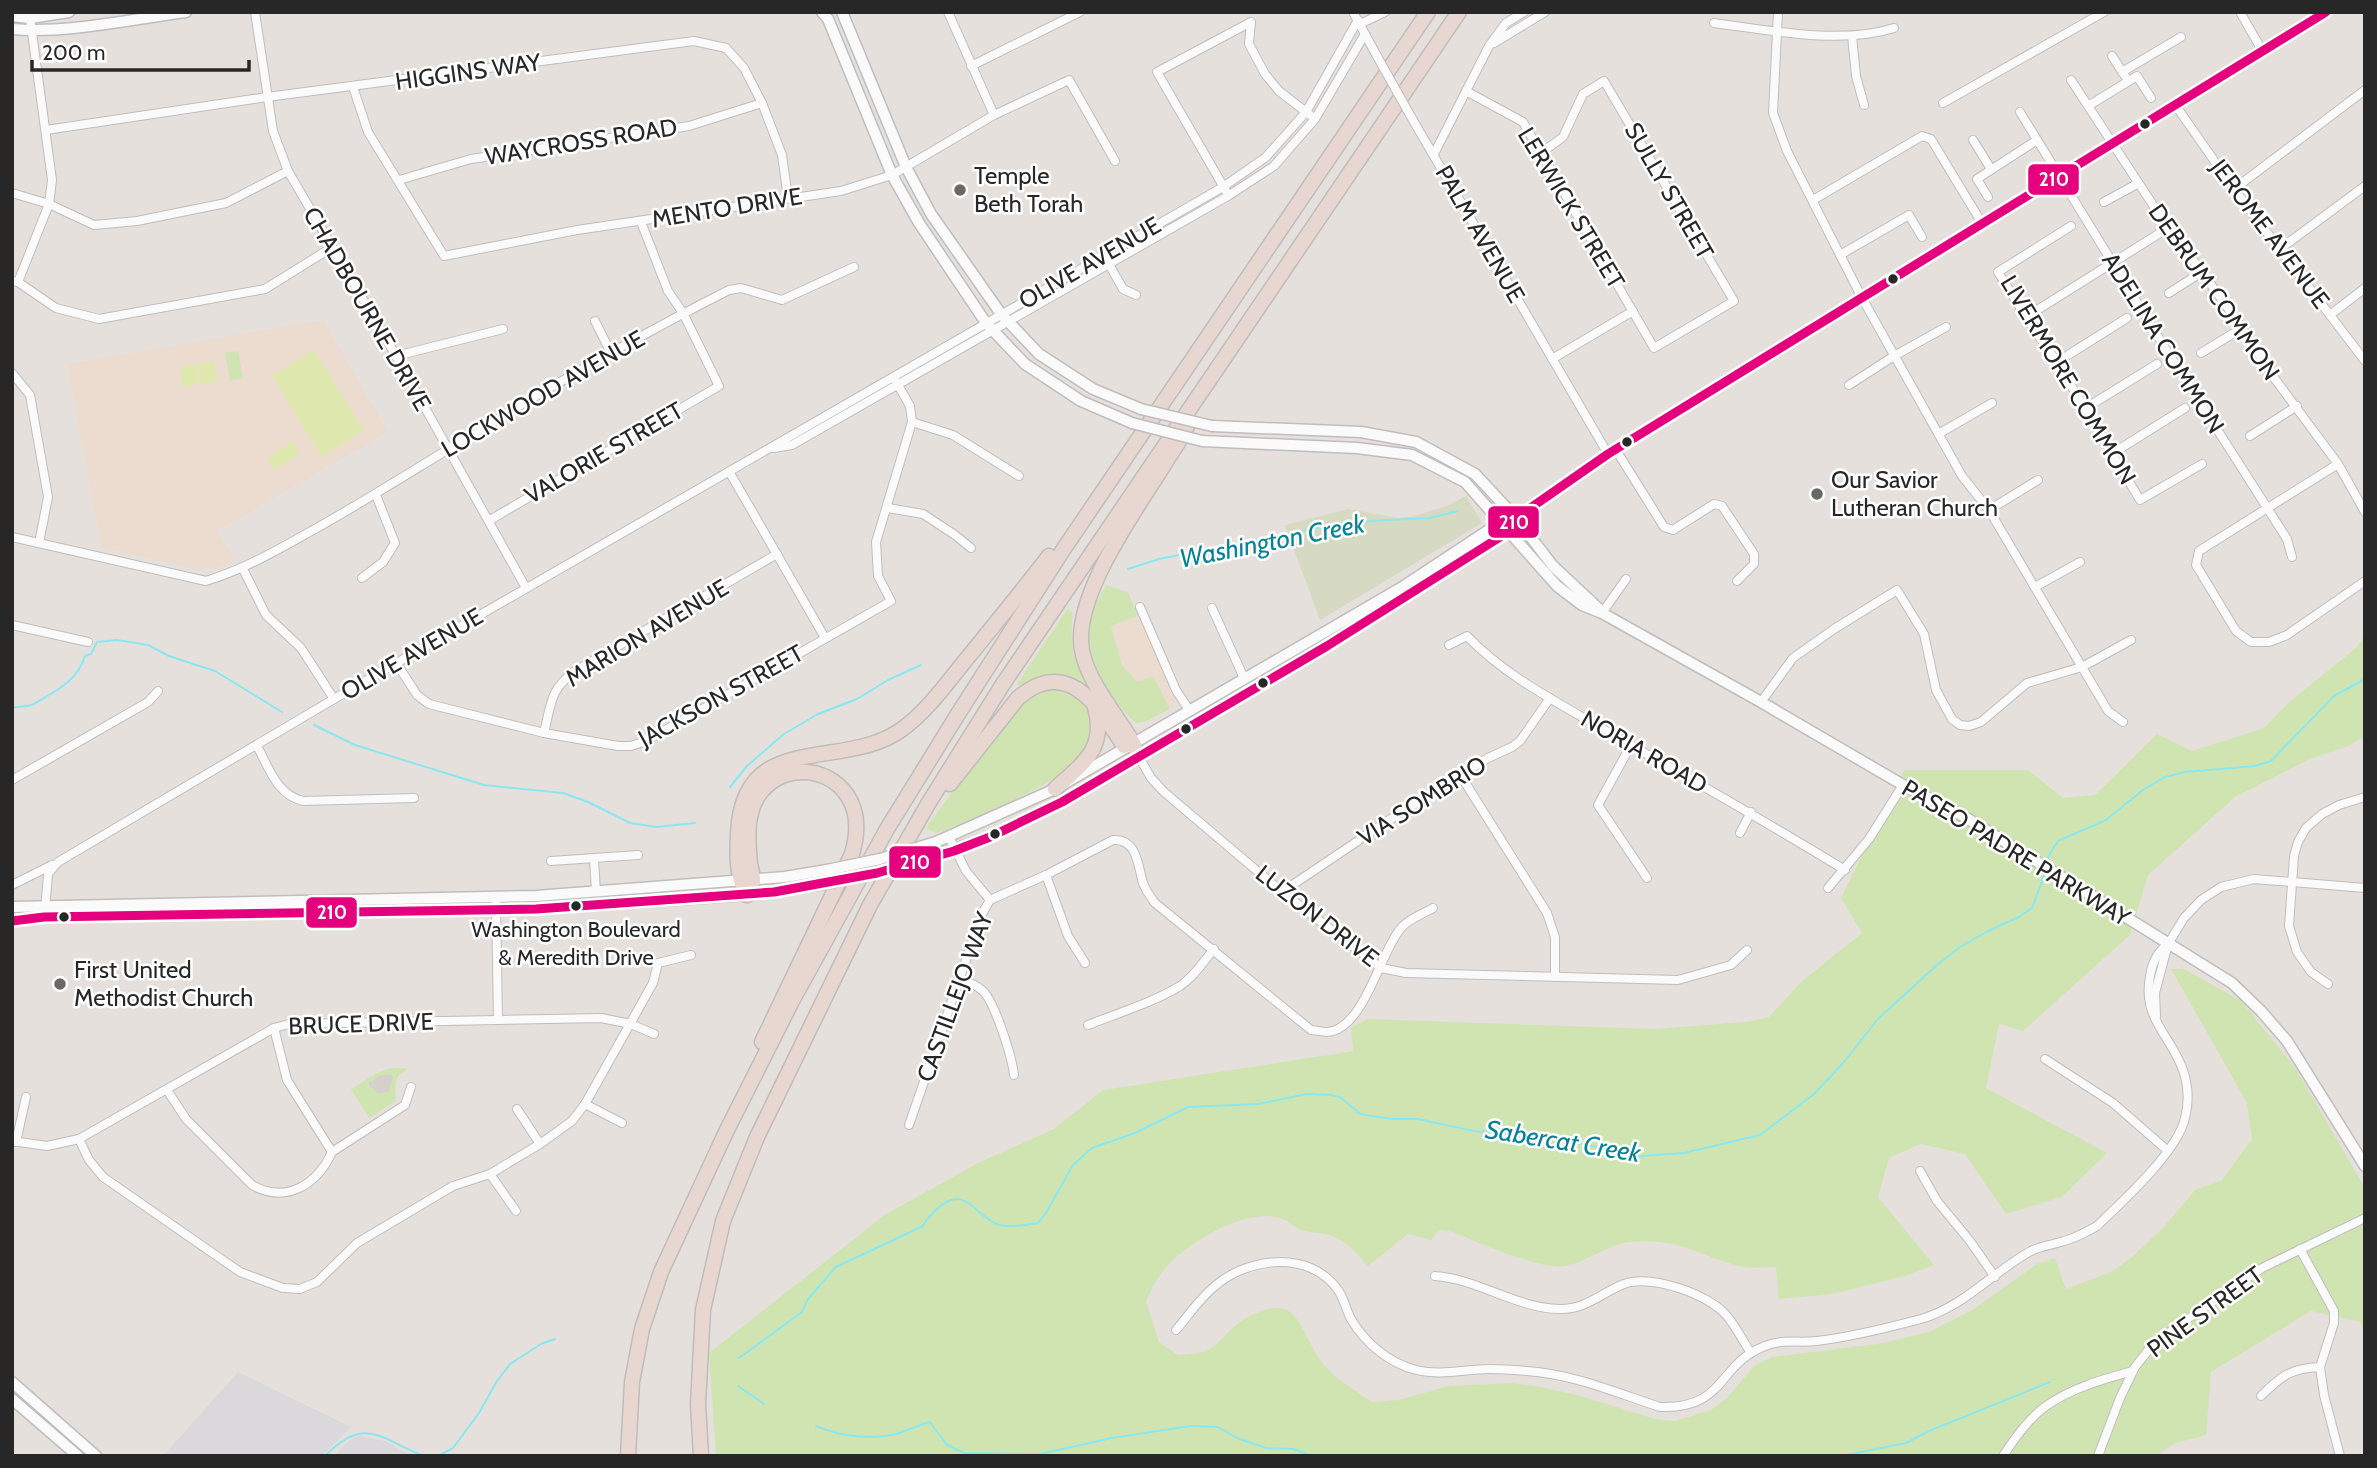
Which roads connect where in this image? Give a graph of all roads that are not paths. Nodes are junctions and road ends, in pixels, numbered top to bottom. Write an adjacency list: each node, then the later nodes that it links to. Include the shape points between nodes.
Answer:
1 (69, 12): 18 (main road)
2 (186, 12): 23 (main road)
3 (255, 12): 38 (street, CHADBOURNE DRIVE)
4 (822, 12): 59 (main road, PASEO PADRE PARKWAY)
5 (842, 12): 56 (main road, PASEO PADRE PARKWAY)
6 (948, 12): 31 (street)
7 (1080, 12): 31 (street)
8 (1385, 12): 19 (street, via 1370,20)
9 (1428, 12): 142 (highway)
10 (1459, 12): 114 (highway)
11 (1524, 12): 28 (street, via 1506,23)
12 (1545, 12): 28 (street)
13 (1778, 12): 24 (street)
14 (2104, 12): 41 (street)
15 (2240, 12): 29 (street)
16 (2326, 12): 29 (main road)
17 (12, 16): 18 (main road)
18 (30, 18): 23 (street)
19 (1357, 19): 25 (street, PALM AVENUE); 45 (street, OLIVE AVENUE)
20 (1714, 23): 24 (street)
21 (1894, 28): 26 (street)
22 (12, 29): 23 (main road)
23 (30, 31): 49 (street)
24 (1777, 31): 26 (street); 70 (street, via 1773,114)
25 (1365, 34): 48 (street, OLIVE AVENUE); 54 (street, PALM AVENUE, bridge)
26 (1852, 36): 42 (street)
27 (2181, 37): 32 (street)
28 (1489, 46): 37 (street)
29 (2263, 52): 44 (main road)
30 (2112, 56): 32 (street)
31 (971, 65): 47 (street)
32 (2122, 72): 34 (street)
33 (2071, 80): 43 (street, DEBRUM COMMON)
34 (2128, 82): 39 (street, via 2137,76); 43 (street)
35 (353, 88): 38 (street, HIGGINS WAY); 40 (street, HIGGINS WAY, via 694,41 726,48 744,68); 61 (street, via 369,131)
36 (2365, 90): 65 (street)
37 (1466, 91): 53 (street, LERWICK STREET, via 1523,122); 54 (street)
38 (267, 97): 49 (street, HIGGINS WAY); 58 (street, CHADBOURNE DRIVE, via 273,131)
39 (2151, 98)
40 (762, 103): 61 (street, WAYCROSS ROAD, via 689,126 471,159); 69 (street, HIGGINS WAY, via 782,155)
41 (1943, 103)
42 (1864, 105)
43 (2088, 106): 52 (street, DEBRUM COMMON)
44 (2176, 106): 52 (main road); 65 (street, JEROME AVENUE)
45 (1306, 112): 48 (street); 64 (street, OLIVE AVENUE, via 1266,157); 64 (street, via 1265,74 1249,44 1251,22 1157,72)
46 (2020, 112): 51 (street, ADELINA COMMON)
47 (994, 115): 55 (street, MENTO DRIVE, via 1069,80); 56 (street, MENTO DRIVE)
48 (1315, 119): 67 (street, OLIVE AVENUE, via 1274,166)
49 (46, 130): 72 (street, via 52,180)
50 (1973, 140): 57 (street)
51 (2037, 140): 57 (street); 60 (street, ADELINA COMMON)
52 (2112, 145): 60 (main road); 62 (street, DEBRUM COMMON)
53 (1541, 153): 91 (street, LERWICK STREET); 102 (street, SULLY STREET, via 1563,137 1583,94 1604,81 1734,301)
54 (1434, 154): 107 (street, PALM AVENUE)
55 (1115, 161)
56 (906, 167): 59 (street, MENTO DRIVE); 95 (main road, PASEO PADRE PARKWAY, via 931,214)
57 (1991, 169): 68 (street, via 1978,179)
58 (288, 171): 72 (street, via 226,203 137,221 94,225); 78 (street, CHADBOURNE DRIVE)
59 (892, 175): 69 (street, MENTO DRIVE, via 841,191); 98 (main road, PASEO PADRE PARKWAY)
60 (2061, 178): 74 (main road); 82 (street, ADELINA COMMON)
61 (399, 180): 73 (street, MENTO DRIVE, via 444,256)
62 (2137, 184): 71 (street); 76 (street, DEBRUM COMMON)
63 (2365, 186): 79 (street)
64 (1223, 187): 67 (street); 81 (street, OLIVE AVENUE)
65 (2234, 188): 79 (street, JEROME AVENUE)
66 (12, 193): 72 (street)
67 (1228, 196): 83 (street, OLIVE AVENUE)
68 (1988, 197)
69 (788, 198): 73 (street, MENTO DRIVE)
70 (1813, 200): 74 (street, via 1922,136 1931,139); 80 (street)
71 (2104, 202)
72 (49, 204): 86 (street)
73 (641, 222): 92 (street, via 668,291)
74 (1983, 225): 90 (main road)
75 (2071, 226): 94 (street, LIVERMORE COMMON, via 1998,272)
76 (2168, 228): 82 (street); 85 (street, DEBRUM COMMON)
77 (1922, 237): 80 (street, via 1909,215)
78 (331, 248): 86 (street, via 265,289 99,319 56,308); 105 (street, CHADBOURNE DRIVE)
79 (2280, 249): 93 (street, JEROME AVENUE)
80 (1840, 255): 90 (street)
81 (1104, 256): 83 (street); 95 (street, OLIVE AVENUE)
82 (2112, 263): 94 (street); 132 (street, ADELINA COMMON)
83 (1109, 265): 89 (street, via 1123,289); 95 (street, OLIVE AVENUE)
84 (854, 267): 92 (street, LOCKWOOD AVENUE, via 782,300 741,288)
85 (2202, 272): 88 (street); 100 (street, DEBRUM COMMON)
86 (15, 282)
87 (2365, 288): 93 (street)
88 (2169, 293)
89 (1136, 295)
90 (1862, 298): 106 (street); 123 (main road)
91 (1633, 312): 102 (street, LERWICK STREET); 107 (street)
92 (683, 313): 103 (street, LOCKWOOD AVENUE); 136 (street, VALORIE STREET, via 719,386)
93 (2330, 315): 108 (street, JEROME AVENUE)
94 (2026, 317): 109 (street, LIVERMORE COMMON)
95 (1005, 318): 98 (street, OLIVE AVENUE); 135 (main road, PASEO PADRE PARKWAY, bridge, via 1039,354 1093,389 1141,409 1212,425 1361,432 1416,442 1475,474)
96 (2127, 318): 109 (street)
97 (595, 321): 103 (street)
98 (990, 327): 112 (street, OLIVE AVENUE); 137 (main road, PASEO PADRE PARKWAY, bridge, via 1036,372 1081,401 1132,424 1202,440 1412,455 1465,482)
99 (1946, 327): 106 (street)
100 (2242, 328): 104 (street); 116 (street, DEBRUM COMMON)
101 (503, 329): 105 (street)
102 (1654, 348)
103 (611, 353): 122 (street, LOCKWOOD AVENUE)
104 (2201, 353)
105 (396, 356): 122 (street, CHADBOURNE DRIVE)
106 (1894, 356): 113 (street); 120 (street)
107 (1552, 359): 123 (street, PALM AVENUE)
108 (2365, 361)
109 (2057, 362): 117 (street, LIVERMORE COMMON)
110 (2157, 364): 117 (street)
111 (12, 373): 140 (street, via 30,395 48,497)
112 (896, 382): 119 (street, via 910,406); 127 (street, OLIVE AVENUE)
113 (1849, 386)
114 (1195, 399): 174 (highway, via 1185,430 1102,570 1080,626 1083,658); 181 (highway)
115 (1992, 403): 120 (street)
116 (2297, 406): 121 (street); 126 (street, DEBRUM COMMON)
117 (2086, 408): 124 (street, LIVERMORE COMMON)
118 (2185, 408): 124 (street)
119 (912, 422): 128 (street, via 953,435); 131 (street)
120 (1940, 433): 133 (street, via 1962,476)
121 (2250, 436)
122 (447, 450): 130 (street, LOCKWOOD AVENUE); 136 (street, CHADBOURNE DRIVE)
123 (1612, 452): 135 (main road); 149 (street, PALM AVENUE, via 1664,527 1672,530 1714,504 1722,506 1754,554 1754,564)
124 (2113, 453): 125 (street, LIVERMORE COMMON, via 2140,500)
125 (2202, 464)
126 (2338, 464): 132 (street); 134 (street, DEBRUM COMMON)
127 (730, 473): 143 (street); 152 (street, OLIVE AVENUE)
128 (1019, 476)
129 (2038, 480): 133 (street)
130 (376, 495): 146 (street, LOCKWOOD AVENUE); 147 (street, via 395,543 383,562)
131 (888, 508): 141 (street, via 923,514); 157 (street, JACKSON STREET, via 876,542 878,576 891,601)
132 (2267, 509): 144 (street, ADELINA COMMON, via 2287,539); 150 (street, via 2199,551 2196,565 2236,631 2251,642 2269,642 2287,635)
133 (1989, 510): 151 (street)
134 (2365, 512)
135 (1516, 518): 137 (main road); 138 (main road); 155 (main road, PASEO PADRE PARKWAY, via 1553,566)
136 (490, 520): 152 (street, CHADBOURNE DRIVE)
137 (1501, 522): 138 (main road, PASEO PADRE PARKWAY); 163 (main road, via 1404,586)
138 (1508, 532): 155 (main road, PASEO PADRE PARKWAY, via 1557,586 1582,606); 174 (main road, via 1327,646)
139 (12, 537): 140 (street, LOCKWOOD AVENUE)
140 (39, 543): 146 (street, LOCKWOOD AVENUE, via 206,581)
141 (971, 548)
142 (1063, 550): 193 (highway, via 1049,556 942,690 904,729 857,748 784,762 755,780 739,819 737,858); 232 (highway, via 887,829)
143 (777, 554): 157 (street); 171 (street, MARION AVENUE, via 562,681 554,692)
144 (2292, 557)
145 (2080, 562): 151 (street)
146 (243, 569): 167 (street, via 265,615 301,648)
147 (362, 578)
148 (1626, 579): 155 (street)
149 (1737, 581)
150 (2365, 581)
151 (2035, 587): 162 (street)
152 (526, 588): 161 (street, OLIVE AVENUE)
153 (1140, 607): 169 (street)
154 (1212, 608): 163 (street)
155 (1602, 612): 168 (main road, PASEO PADRE PARKWAY)
156 (12, 625): 159 (street)
157 (825, 638): 171 (street, JACKSON STREET, via 646,741 618,746)
158 (2131, 640): 162 (street)
159 (88, 642)
160 (1449, 646): 166 (street, NORIA ROAD, via 1467,636 1487,657)
161 (397, 664): 167 (street, OLIVE AVENUE); 171 (street, JACKSON STREET, via 416,695 429,704)
162 (2082, 667): 168 (street, via 2027,683 1981,722 1960,725 1936,690 1924,634 1897,590 1793,658); 170 (street, via 2108,711)
163 (1244, 678): 169 (main road)
164 (158, 691): 176 (street, via 148,702)
165 (1089, 697): 174 (highway); 178 (highway, via 1098,718 1095,747); 181 (highway, via 1079,689 1053,682 1028,690)
166 (1550, 698): 172 (street, NORIA ROAD); 175 (street, VIA SOMBRIO, via 1520,741)
167 (334, 699): 173 (street, OLIVE AVENUE)
168 (1761, 702): 177 (main road, PASEO PADRE PARKWAY)
169 (1189, 710): 174 (main road)
170 (2123, 722)
171 (544, 733)
172 (1631, 745): 182 (street, NORIA ROAD); 192 (street, via 1598,805)
173 (257, 746): 180 (street, via 280,789 292,799); 189 (street, OLIVE AVENUE)
174 (1132, 749): 178 (main road); 185 (main road, via 1020,823); 199 (street, LUZON DRIVE, via 1164,792)
175 (1461, 776): 199 (street, VIA SOMBRIO); 215 (street, via 1547,913 1555,937)
176 (12, 780)
177 (1903, 785): 190 (street); 209 (main road, PASEO PADRE PARKWAY, via 1965,817)
178 (1055, 789): 184 (main road)
179 (2365, 797): 194 (street, via 2339,804 2306,828 2294,856)
180 (414, 798)
181 (928, 804): 256 (highway, via 870,905 757,1137 723,1221 703,1310 698,1404)
182 (1751, 812): 183 (street); 190 (street, NORIA ROAD)
183 (1740, 833)
184 (949, 837): 185 (street); 193 (main road, bridge, via 880,859)
185 (954, 851): 200 (main road, bridge, via 877,873); 202 (street)
186 (638, 855): 187 (street)
187 (594, 859): 188 (street); 198 (street)
188 (551, 861)
189 (58, 862): 195 (street, OLIVE AVENUE); 203 (street, via 48,874)
190 (1844, 870): 196 (street)
191 (1046, 875): 202 (street, CASTILLEJO WAY); 210 (street, CASTILLEJO WAY, via 1113,840 1125,841 1132,847 1144,886 1155,903); 213 (street, via 1068,936)
192 (1647, 878)
193 (746, 880): 198 (main road); 200 (highway); 232 (highway, via 749,819 761,791 772,781 797,772 820,774 839,785 855,814 852,854 769,1024)
194 (2292, 881): 197 (street); 209 (street, via 2254,879 2221,887 2184,918); 217 (street, via 2289,926 2297,952 2311,972)
195 (12, 885)
196 (1828, 888)
197 (2365, 888)
198 (596, 892): 201 (main road)
199 (1282, 892): 214 (street, LUZON DRIVE)
200 (747, 895): 206 (main road)
201 (495, 898): 203 (main road); 206 (street)
202 (990, 900): 216 (street, CASTILLEJO WAY)
203 (45, 904): 204 (main road); 207 (street)
204 (12, 907)
205 (1433, 908): 214 (street, via 1402,926)
206 (496, 910): 207 (main road); 218 (street)
207 (44, 917): 208 (main road)
208 (12, 921)
209 (2168, 944): 236 (street, via 2155,959 2148,986 2149,1007 2180,1065 2187,1091 2185,1120); 238 (main road, PASEO PADRE PARKWAY, via 2232,984 2261,1011 2287,1041)
210 (1213, 949): 214 (street, CASTILLEJO WAY, via 1311,1030 1327,1032 1343,1025 1358,1008); 220 (street, via 1180,986)
211 (1747, 950): 215 (street, LUZON DRIVE, via 1731,965 1678,980)
212 (691, 955): 219 (street, via 658,963 653,983)
213 (1085, 963)
214 (1381, 968): 215 (street, LUZON DRIVE, via 1406,973)
215 (1555, 977)
216 (960, 978): 224 (street, via 985,994 1012,1058); 231 (street, CASTILLEJO WAY)
217 (2328, 984)
218 (498, 1020): 219 (street, BRUCE DRIVE, via 601,1018); 221 (street, BRUCE DRIVE)
219 (631, 1024): 222 (street, BRUCE DRIVE); 228 (street)
220 (1088, 1024)
221 (274, 1028): 226 (street, BRUCE DRIVE); 237 (street, via 286,1080)
222 (654, 1034)
223 (2045, 1059): 236 (street, via 2113,1103)
224 (1014, 1075)
225 (411, 1087): 237 (street, via 405,1105)
226 (167, 1090): 233 (street, BRUCE DRIVE); 237 (street, via 186,1119 261,1191 281,1194 296,1189 320,1174)
227 (26, 1097): 234 (street)
228 (585, 1104): 230 (street); 235 (street, via 572,1121)
229 (517, 1109): 235 (street)
230 (622, 1123)
231 (909, 1125)
232 (726, 1132): 255 (highway, via 661,1272 642,1329 632,1382)
233 (79, 1139): 234 (street, BRUCE DRIVE, via 47,1146); 240 (street, via 93,1168 103,1177 240,1272 283,1288 300,1289 317,1282 357,1243 453,1186)
234 (14, 1142)
235 (540, 1144): 240 (street)
236 (2168, 1151): 245 (street, via 2097,1226 2081,1236 2030,1251)
237 (332, 1152)
238 (2365, 1166)
239 (1920, 1171): 245 (street)
240 (490, 1174): 241 (street)
241 (516, 1211)
242 (2365, 1218): 243 (street, PINE STREET)
243 (2300, 1249): 248 (street, via 2334,1311); 249 (street, PINE STREET, via 2262,1268 2176,1327)
244 (1435, 1276): 247 (street, via 1453,1277 1492,1293 1558,1310 1577,1308 1624,1284 1655,1282 1718,1308)
245 (1995, 1277): 247 (street, via 1964,1299 1924,1318 1816,1341 1778,1342)
246 (1176, 1330): 247 (street, via 1213,1287 1231,1274 1256,1264 1285,1262 1322,1274 1338,1290 1364,1338 1385,1356 1422,1371 1547,1373 1675,1408 1707,1397)
247 (1751, 1353)
248 (2320, 1367): 251 (street, via 2300,1367 2280,1377); 259 (street)
249 (2133, 1371): 257 (street, via 2088,1385 2046,1406); 258 (street, PINE STREET)
250 (12, 1382): 254 (main road)
251 (2261, 1396)
252 (12, 1399): 253 (main road)
253 (78, 1456)
254 (96, 1456)
255 (628, 1456)
256 (701, 1456)
257 (2003, 1456)
258 (2098, 1456)
259 (2340, 1456)

